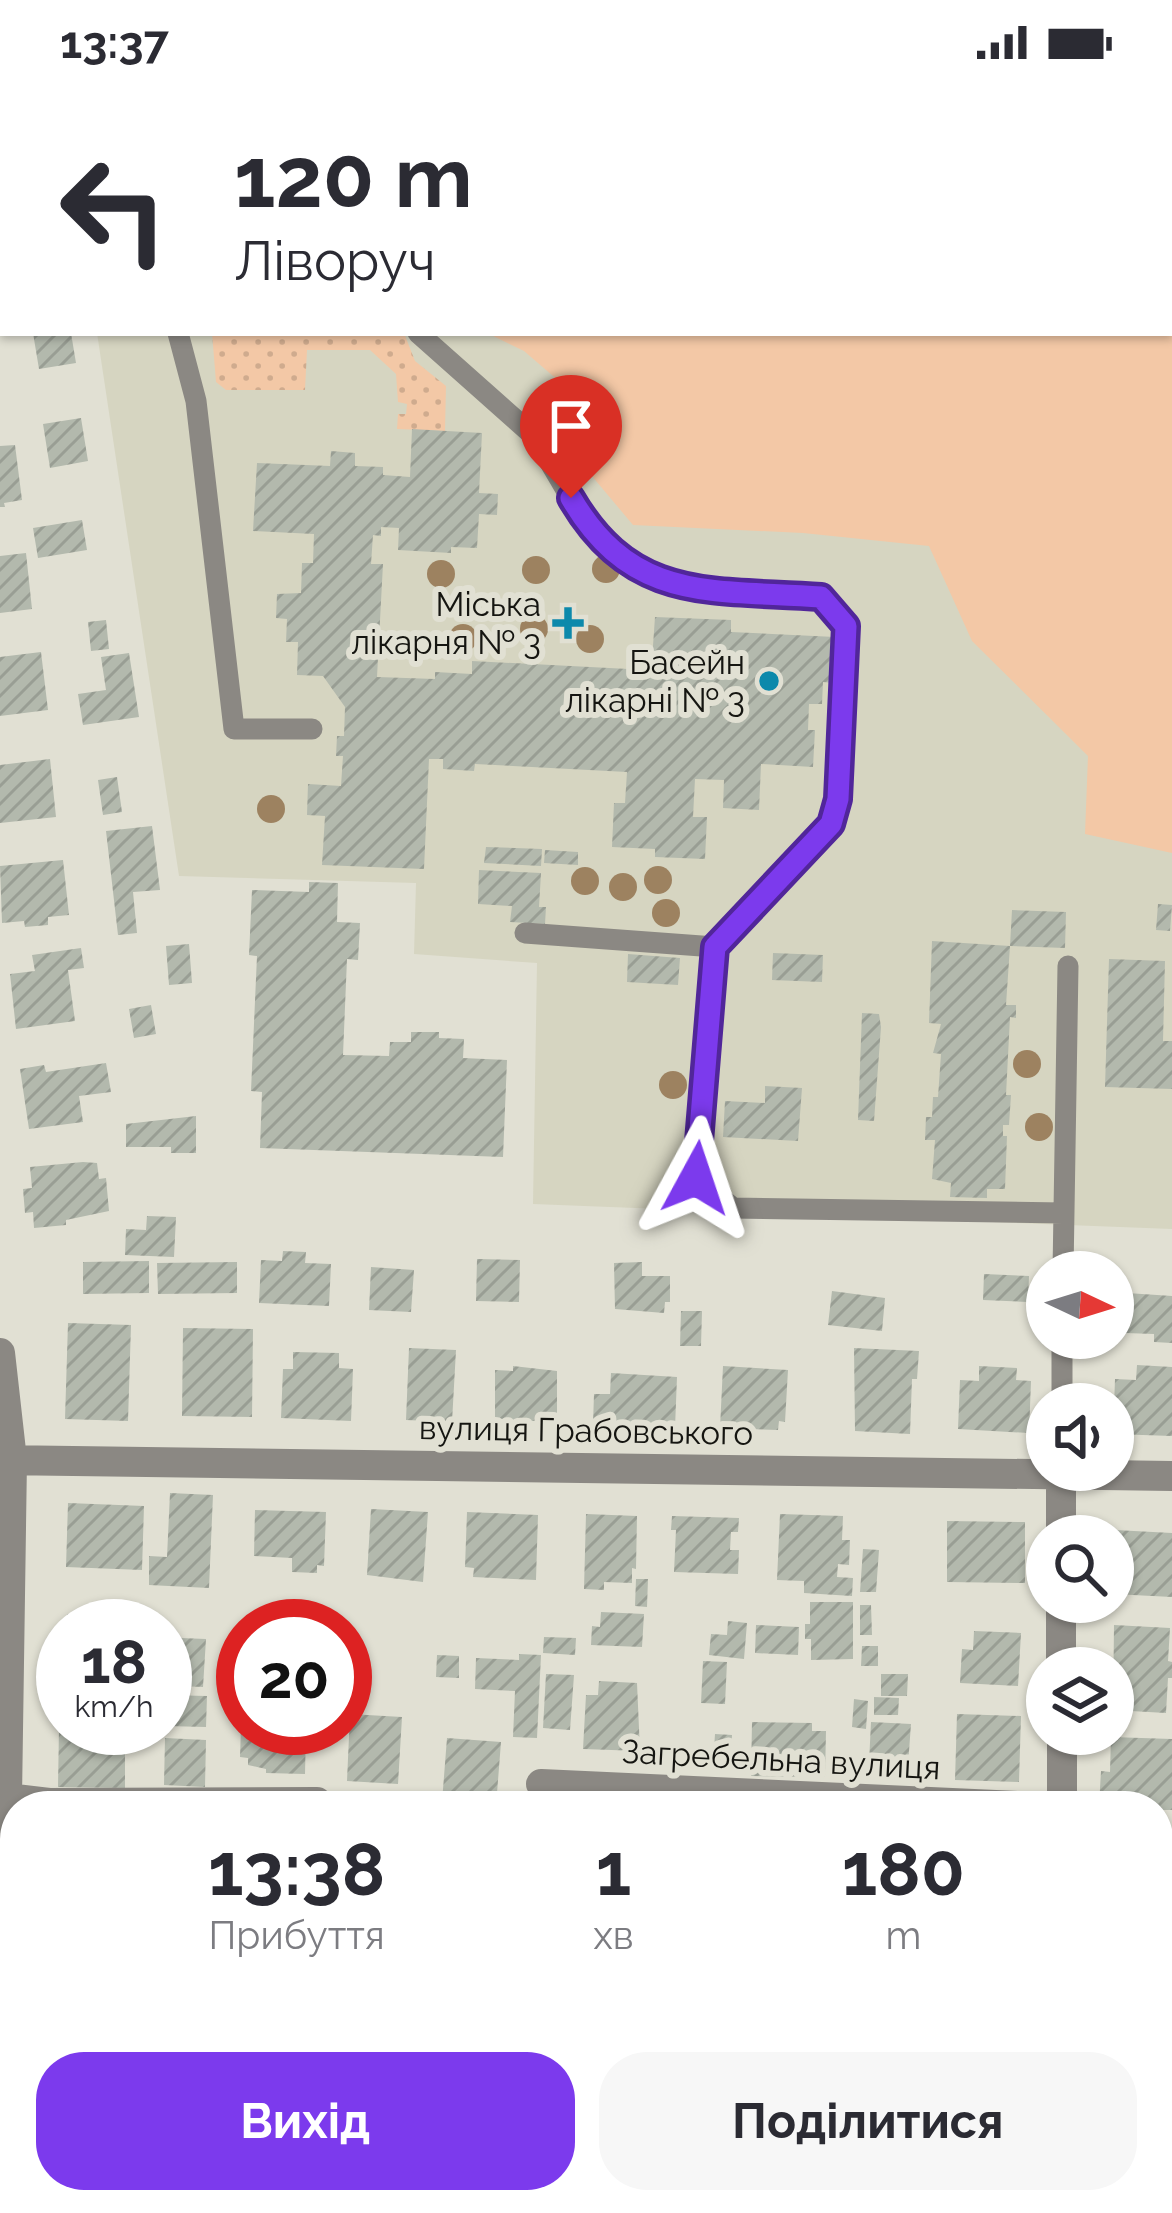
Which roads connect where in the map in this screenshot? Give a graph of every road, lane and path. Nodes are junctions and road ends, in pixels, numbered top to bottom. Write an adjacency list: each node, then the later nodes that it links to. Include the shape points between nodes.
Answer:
1 (179, 336): 3 (lane, via 196,401 234,729)
2 (421, 336): 5 (lane, via 535,437 589,529 630,566 672,586 821,597 846,626 831,824)
3 (312, 729)
4 (525, 933): 5 (lane)
5 (715, 947): 7 (lane, via 696,1178 733,1208)
6 (1068, 966): 7 (lane)
7 (1063, 1213): 8 (lane)
8 (1063, 1251)
9 (0, 1353): 10 (street)
10 (6, 1460): 11 (street, вулиця Грабовського); 16 (street)
11 (1026, 1471)
12 (1134, 1474): 13 (street, вулиця Грабовського)
13 (1172, 1476)
14 (1061, 1755): 18 (street)
15 (541, 1784): 17 (street, Загребельна вулиця)
16 (7, 1791)
17 (693, 1791)
18 (1062, 1791)

